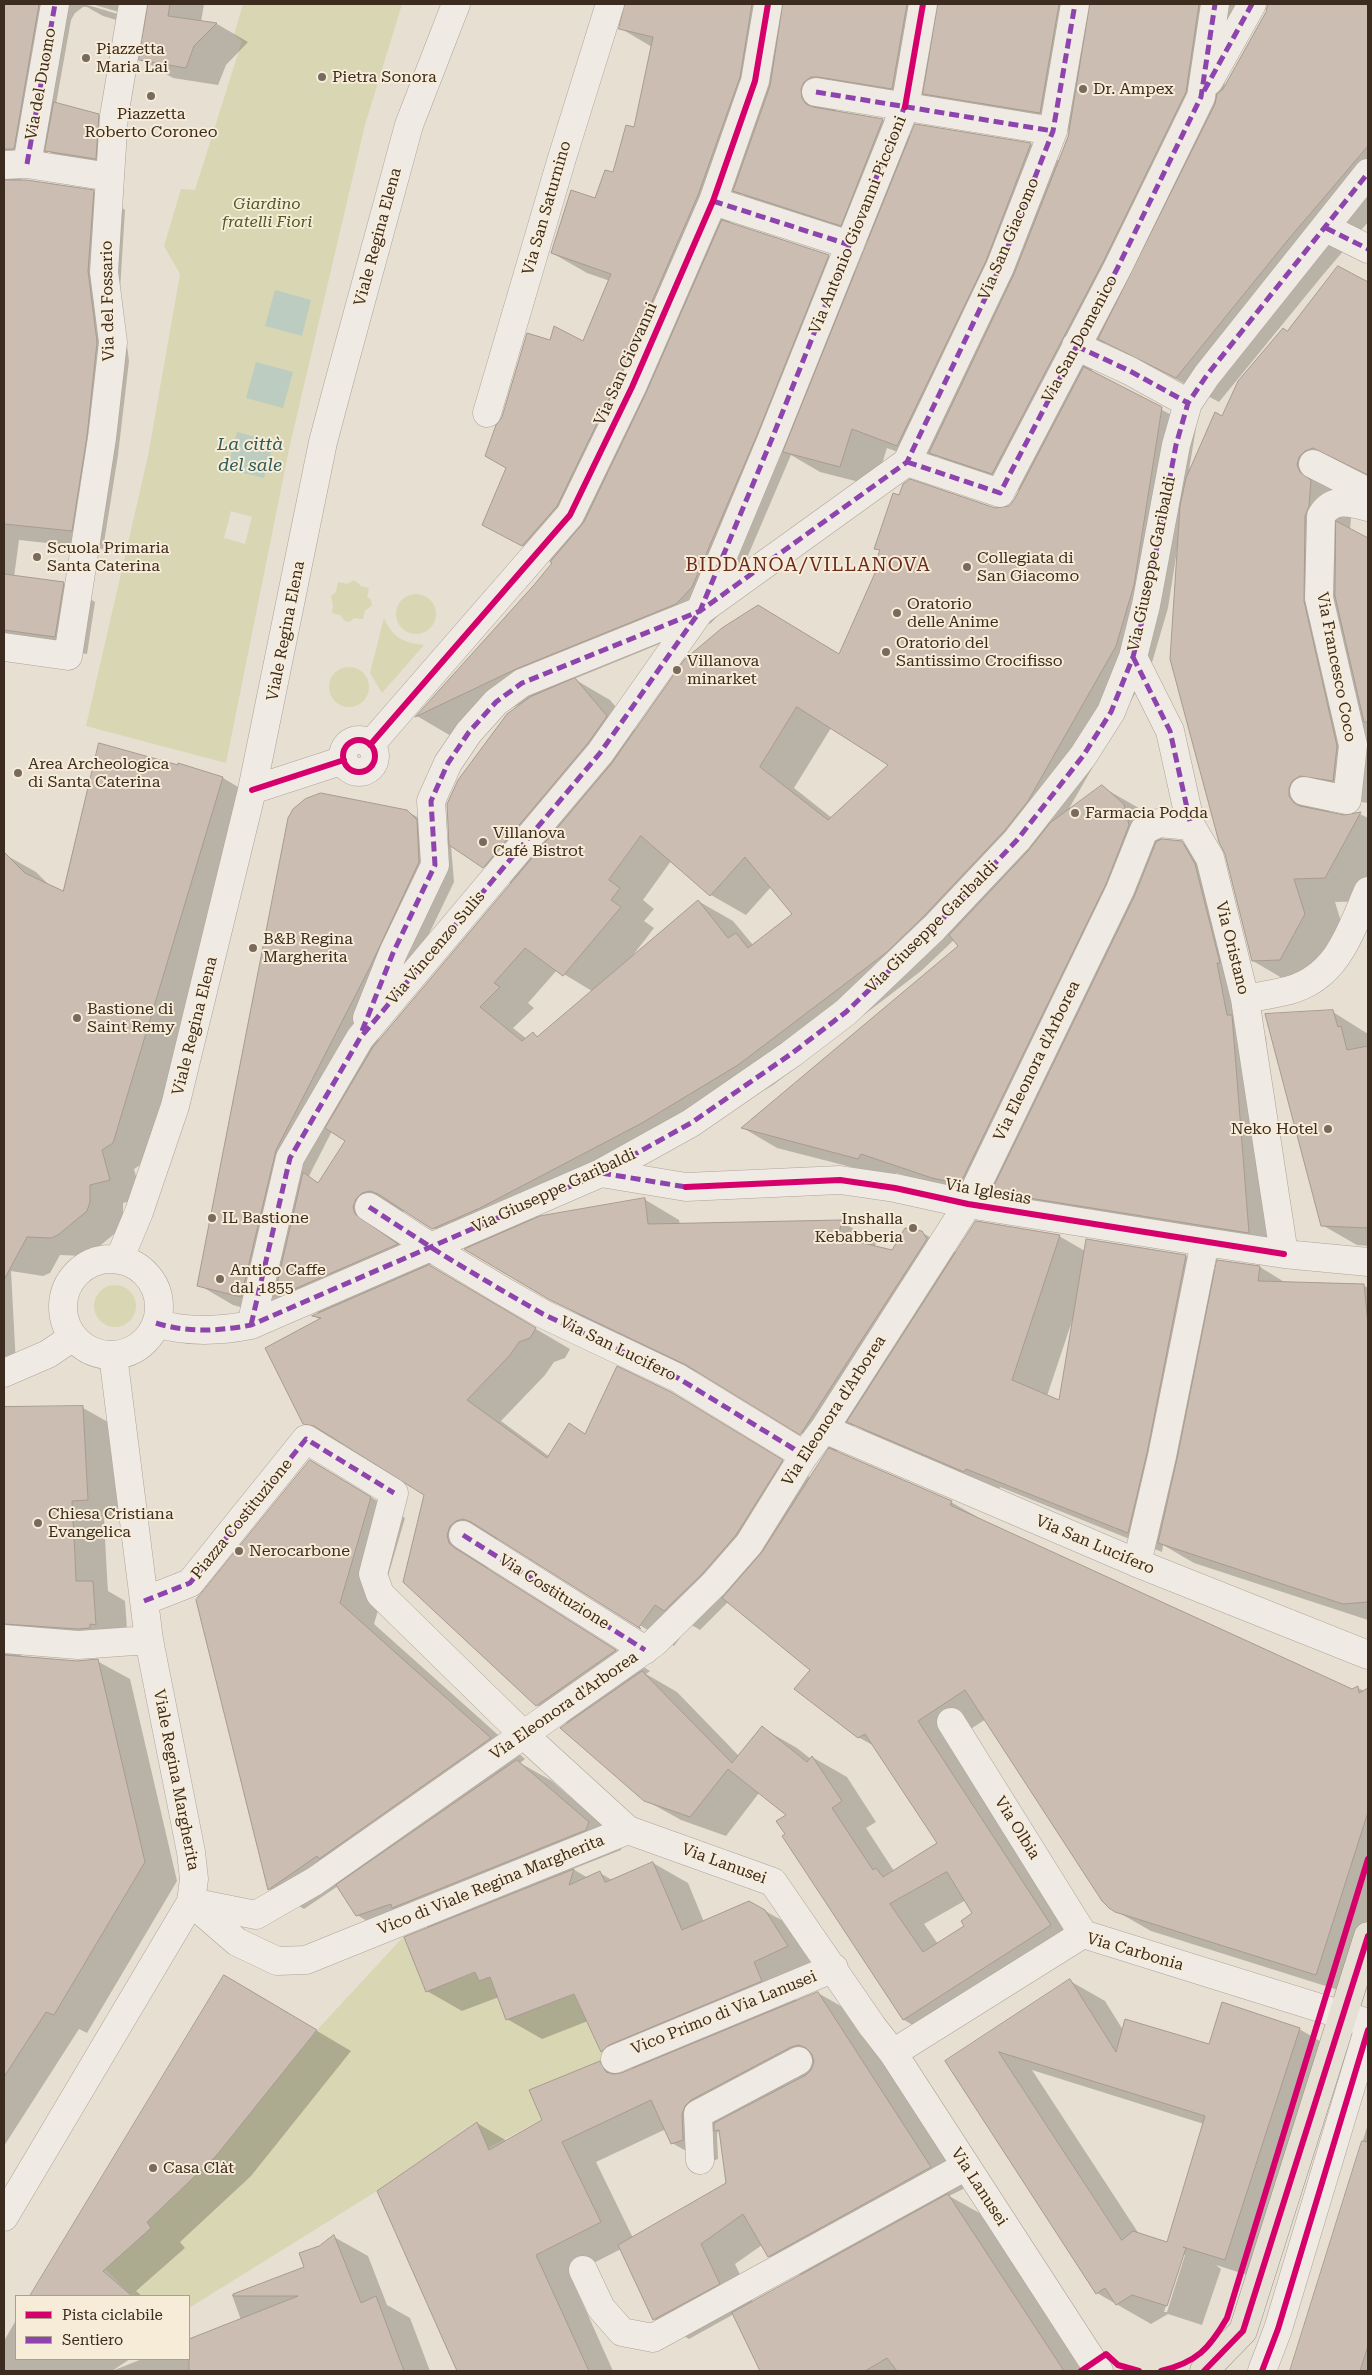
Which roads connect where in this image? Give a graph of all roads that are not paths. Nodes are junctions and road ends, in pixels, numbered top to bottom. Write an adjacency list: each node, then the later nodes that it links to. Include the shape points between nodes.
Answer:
1 (55, 4): 14 (street, Via del Duomo)
2 (133, 4): 16 (street, Via del Fossario, via 114,116)
3 (456, 4): 31 (street, Viale Regina Elena, via 409,125 328,424)
4 (610, 4): 23 (street, Via San Saturnino)
5 (768, 4): 17 (street, Via San Giovanni, via 755,82)
6 (924, 4): 12 (street, Via Antonio Giovanni Piccioni)
7 (1075, 4): 13 (street, Via San Giacomo)
8 (1215, 4): 11 (street, Via San Domenico)
9 (1252, 4): 11 (street, Via San Domenico)
10 (816, 92): 12 (street)
11 (1201, 97): 21 (street, Via San Domenico)
12 (905, 107): 13 (street); 19 (street, Via Antonio Giovanni Piccioni)
13 (1053, 131): 24 (street, Via San Giacomo, via 1000,267)
14 (15, 165): 16 (street)
15 (1368, 173): 18 (street, Via Giuseppe Garibaldi)
16 (110, 177): 29 (street, Via del Fossario, via 104,272 113,342 102,438 68,656)
17 (713, 200): 19 (street); 31 (street, Via San Giovanni, via 632,387 570,514 370,745 375,759 370,768 355,772 344,760)
18 (1326, 228): 20 (street); 22 (street, Via Giuseppe Garibaldi)
19 (850, 245): 28 (street, Via Antonio Giovanni Piccioni)
20 (1368, 249)
21 (1076, 346): 22 (street); 24 (street, Via San Domenico, via 1000,493)
22 (1188, 403): 30 (street, Via Giuseppe Garibaldi, via 1176,445)
23 (487, 414)
24 (907, 462): 28 (street)
25 (1313, 464): 26 (street)
26 (1368, 492)
27 (1368, 507): 32 (street, Via Francesco Coco, via 1346,500 1326,507 1321,516 1319,598 1353,746 1346,800)
28 (700, 611): 36 (street, Via Vincenzo Sulis, via 600,753); 36 (street, via 522,683 496,702 469,732 448,763 430,801 435,865 393,953)
29 (4, 647)
30 (1133, 657): 33 (street, Via Oristano, via 1170,731); 37 (street, Via Giuseppe Garibaldi, via 1111,712 1083,756 1017,840 934,928 846,1012 791,1054 691,1123)
31 (252, 790): 43 (street, Viale Regina Elena, via 176,1106)
32 (1304, 791)
33 (1191, 826): 35 (street, Via Oristano, via 1210,858); 38 (street, Via Eleonora d'Arborea, via 1159,823 1144,830 1120,890)
34 (1368, 891): 35 (street, via 1341,952 1317,978 1291,989)
35 (1245, 999): 42 (street, Via Oristano)
36 (360, 1038): 46 (street, Via Vincenzo Sulis, via 290,1158)
37 (601, 1173): 38 (street, Via Iglesias, via 686,1187 840,1180); 41 (street, Via Giuseppe Garibaldi)
38 (968, 1204): 40 (street, Via Iglesias); 50 (street, Via Eleonora d'Arborea)
39 (369, 1207): 41 (street, Via San Lucifero)
40 (1205, 1242): 42 (street, Via Iglesias); 54 (street)
41 (430, 1246): 46 (street, Via Giuseppe Garibaldi); 52 (street, Via San Lucifero, via 543,1314 678,1378 794,1449)
42 (1284, 1254): 44 (street, Via Iglesias)
43 (119, 1260): 45 (street, via 138,1268 152,1282 159,1307); 47 (street, via 90,1264 68,1285 62,1307)
44 (1368, 1262)
45 (156, 1323): 46 (street, Via Giuseppe Garibaldi, via 172,1329 197,1330); 48 (street, via 145,1342 136,1349)
46 (251, 1325)
47 (73, 1337): 48 (street, via 88,1350); 49 (street, via 48,1354)
48 (112, 1355): 55 (street, Viale Regina Margherita)
49 (4, 1373)
50 (824, 1429): 52 (street, Via Eleonora d'Arborea); 54 (street, Via San Lucifero)
51 (306, 1439): 55 (street, Piazza Costituzione, via 190,1583); 61 (street, Via Lanusei, via 394,1492 373,1574 380,1594)
52 (803, 1458): 58 (street, Via Eleonora d'Arborea, via 749,1544 714,1584)
53 (464, 1535): 58 (street, Via Costituzione)
54 (1137, 1563): 59 (street, Via San Lucifero)
55 (144, 1601): 57 (street, Viale Regina Margherita)
56 (4, 1639): 57 (street, via 78,1645)
57 (149, 1640): 63 (street, Viale Regina Margherita, via 191,1852 194,1879)
58 (645, 1650): 61 (street, Via Eleonora d'Arborea)
59 (1368, 1655)
60 (951, 1722): 64 (street, Via Olbia)
61 (524, 1735): 62 (street, Via Lanusei); 63 (street, Via Eleonora d'Arborea, via 316,1881 256,1915)
62 (628, 1830): 63 (street, Vico di Viale Regina Margherita, via 306,1960 276,1961 237,1942); 66 (street, Via Lanusei, via 774,1882)
63 (191, 1902): 74 (street, Viale Regina Margherita)
64 (1084, 1934): 67 (street, Via Carbonia); 69 (street, Via Carbonia)
65 (1368, 1936): 67 (main road)
66 (834, 1968): 69 (street, Via Lanusei); 70 (street, Vico Primo di Via Lanusei)
67 (1356, 2019): 77 (main road, via 1243,2331)
68 (1368, 2030): 78 (street, via 1278,2329)
69 (893, 2053): 73 (street, Via Lanusei)
70 (615, 2059)
71 (798, 2061): 72 (street, via 698,2114)
72 (700, 2160)
73 (966, 2166): 75 (street, via 653,2338 622,2332 601,2308); 76 (street, Via Lanusei)
74 (4, 2217)
75 (583, 2270)
76 (1099, 2371)
77 (1204, 2371)
78 (1262, 2371)

